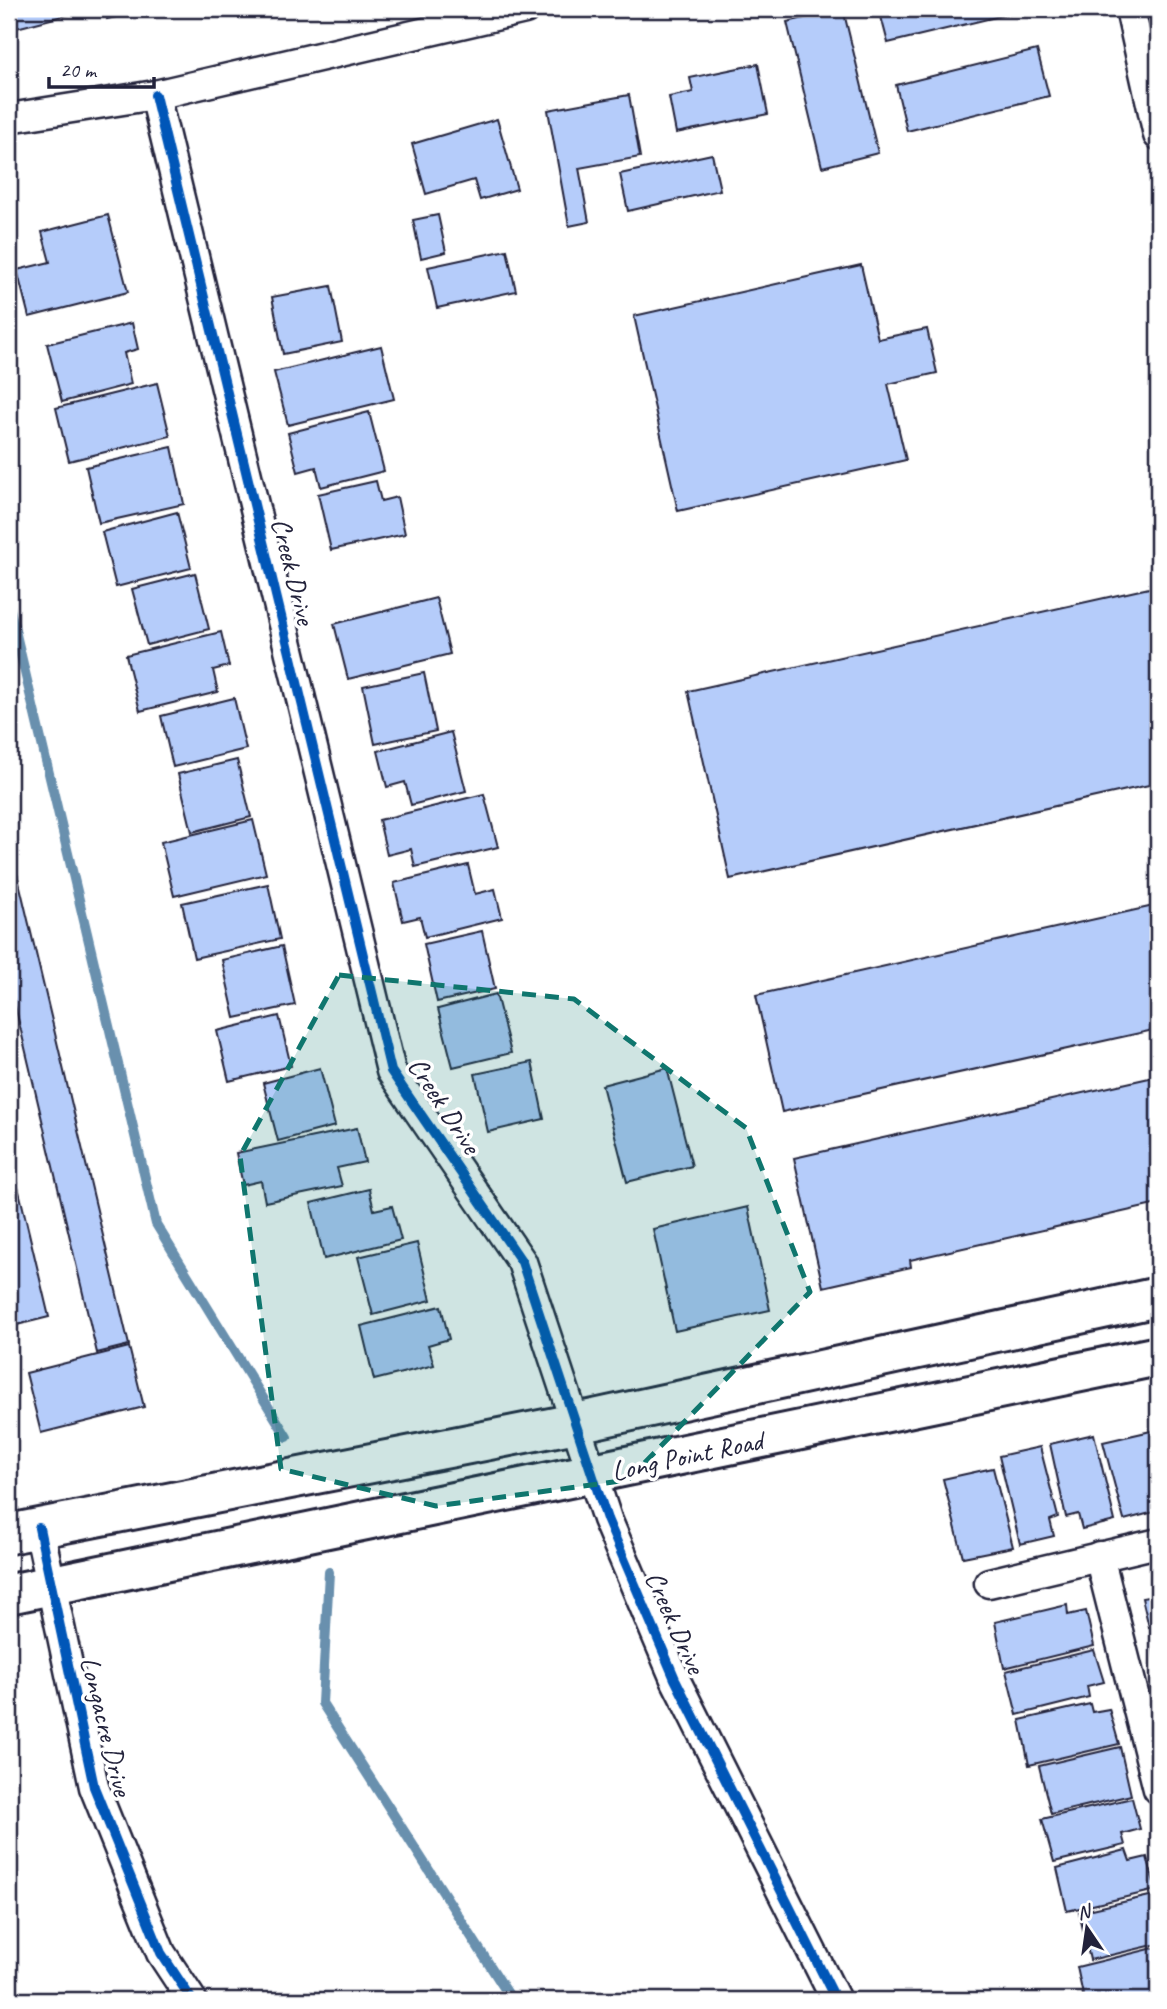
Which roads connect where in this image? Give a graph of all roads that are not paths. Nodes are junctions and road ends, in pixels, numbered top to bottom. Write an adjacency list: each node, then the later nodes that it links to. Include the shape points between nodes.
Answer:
1 (526, 9): 4 (street)
2 (1130, 9): 3 (street)
3 (1148, 38): 6 (street)
4 (155, 95): 5 (street); 9 (street, Creek Drive, via 391,1071 522,1262)
5 (9, 118)
6 (1158, 135)
7 (1158, 1297): 9 (main road, Long Point Road)
8 (1158, 1356): 10 (main road, Long Point Road)
9 (576, 1423): 10 (street, Creek Drive); 11 (main road, Long Point Road)
10 (593, 1475): 15 (main road, Long Point Road); 19 (street, Creek Drive, via 675,1678)
11 (24, 1531): 15 (street, Longacre Drive)
12 (1158, 1543): 13 (street)
13 (1099, 1556): 14 (street); 17 (street)
14 (989, 1583)
15 (51, 1585): 16 (main road, Long Point Road); 18 (street, Longacre Drive, via 94,1787 161,1953)
16 (9, 1594)
17 (1158, 1789)
18 (192, 2000)
19 (836, 2000)

